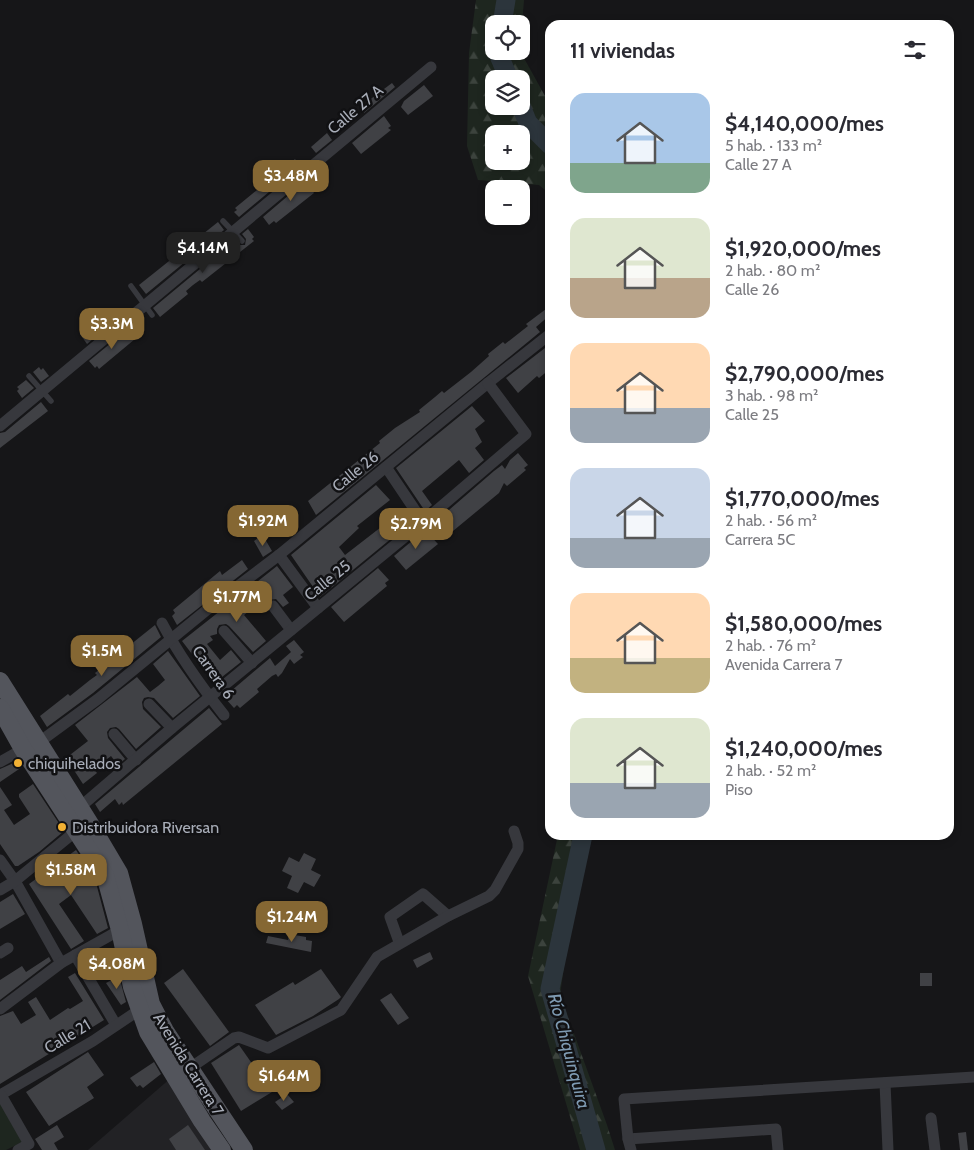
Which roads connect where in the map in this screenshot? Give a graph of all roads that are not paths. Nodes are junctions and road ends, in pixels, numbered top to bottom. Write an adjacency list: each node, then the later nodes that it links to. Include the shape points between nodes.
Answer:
1 (431, 67): 3 (street, Calle 27 A)
2 (224, 221): 3 (lane)
3 (232, 231): 4 (lane); 6 (street, Calle 27 A)
4 (242, 241)
5 (132, 286): 6 (lane)
6 (145, 305): 7 (lane); 11 (street, Calle 27 A)
7 (152, 315)
8 (545, 338): 10 (street, Calle 26)
9 (29, 376): 11 (lane)
10 (488, 383): 14 (street, Calle 26); 15 (street, Calle 25, via 526,434)
11 (42, 390): 12 (lane); 13 (street, Calle 27 A)
12 (52, 401)
13 (0, 426)
14 (386, 467): 15 (street); 16 (street, Calle 26)
15 (423, 522): 18 (street, Calle 25)
16 (279, 555): 18 (street); 22 (street, Calle 26)
17 (273, 606): 20 (street)
18 (318, 608): 20 (street, Calle 25)
19 (162, 623): 22 (street, Carrera 6)
20 (291, 630): 23 (street, Calle 25)
21 (224, 631): 23 (street)
22 (171, 640): 25 (street, Carrera 6); 31 (street, Calle 26, via 98,700)
23 (252, 663): 25 (street, Calle 25)
24 (0, 681): 31 (main road, Avenida Carrera 7)
25 (210, 698): 28 (street, Carrera 6); 29 (street, Calle 25)
26 (149, 704): 29 (street)
27 (0, 708): 31 (main road, Avenida Carrera 7)
28 (224, 715)
29 (172, 728): 32 (street, Calle 25)
30 (114, 734): 32 (street)
31 (31, 746): 33 (street); 34 (main road, Avenida Carrera 7); 35 (main road, Avenida Carrera 7)
32 (136, 760): 34 (street, Calle 25)
33 (0, 762)
34 (79, 808): 45 (main road, Avenida Carrera 7, via 119,873 133,924)
35 (76, 830): 38 (street); 41 (main road, Avenida Carrera 7, via 105,876)
36 (514, 831): 40 (street, via 518,849 495,890)
37 (0, 860): 38 (street)
38 (15, 881): 39 (street); 44 (street)
39 (0, 890)
40 (448, 916): 42 (street); 42 (street, via 423,894 391,915)
41 (120, 930): 43 (street); 45 (main road, Avenida Carrera 7, via 132,988)
42 (399, 942): 48 (street, via 374,959 341,1010 268,1048 240,1037 234,1038)
43 (75, 956): 44 (street); 47 (street)
44 (61, 964): 46 (street)
45 (145, 1006): 47 (street, Calle 21); 48 (main road, Avenida Carrera 7); 55 (main road, Avenida Carrera 7, via 148,1032)
46 (0, 1009)
47 (116, 1025): 51 (street, Calle 21)
48 (190, 1068): 56 (main road, Avenida Carrera 7)
49 (974, 1077): 50 (street)
50 (885, 1083): 53 (street, via 624,1099); 58 (street)
51 (0, 1095): 54 (street, via 29,1144)
52 (931, 1118): 59 (street)
53 (630, 1145): 57 (street, via 776,1129)
54 (18, 1150)
55 (222, 1150)
56 (244, 1150)
57 (778, 1150)
58 (888, 1150)
59 (935, 1150)

